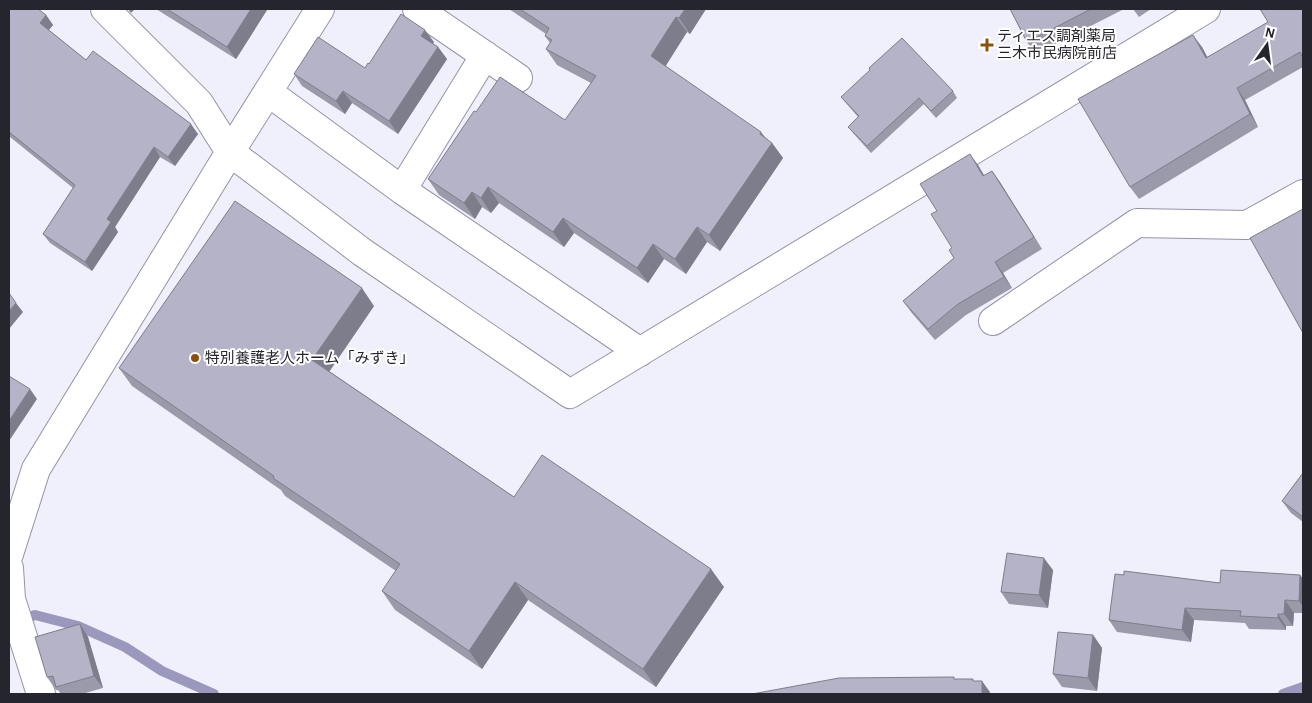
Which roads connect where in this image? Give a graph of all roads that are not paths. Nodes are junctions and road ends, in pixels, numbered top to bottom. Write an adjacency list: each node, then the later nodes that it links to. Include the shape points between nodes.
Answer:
1 (106, 9): 8 (street, via 200,103)
2 (320, 9): 7 (street)
3 (417, 9): 5 (street)
4 (1206, 9): 12 (street)
5 (485, 55): 6 (street); 9 (street)
6 (518, 78)
7 (268, 92): 8 (street); 9 (street)
8 (230, 152): 12 (street, via 362,252 570,394); 13 (street, via 36,470)
9 (402, 190): 12 (street)
10 (1303, 194): 11 (street, via 1247,225 1137,222)
11 (993, 321)
12 (640, 352)
13 (9, 554)
14 (9, 568): 15 (street)
15 (10, 600): 16 (street)
16 (42, 694)

